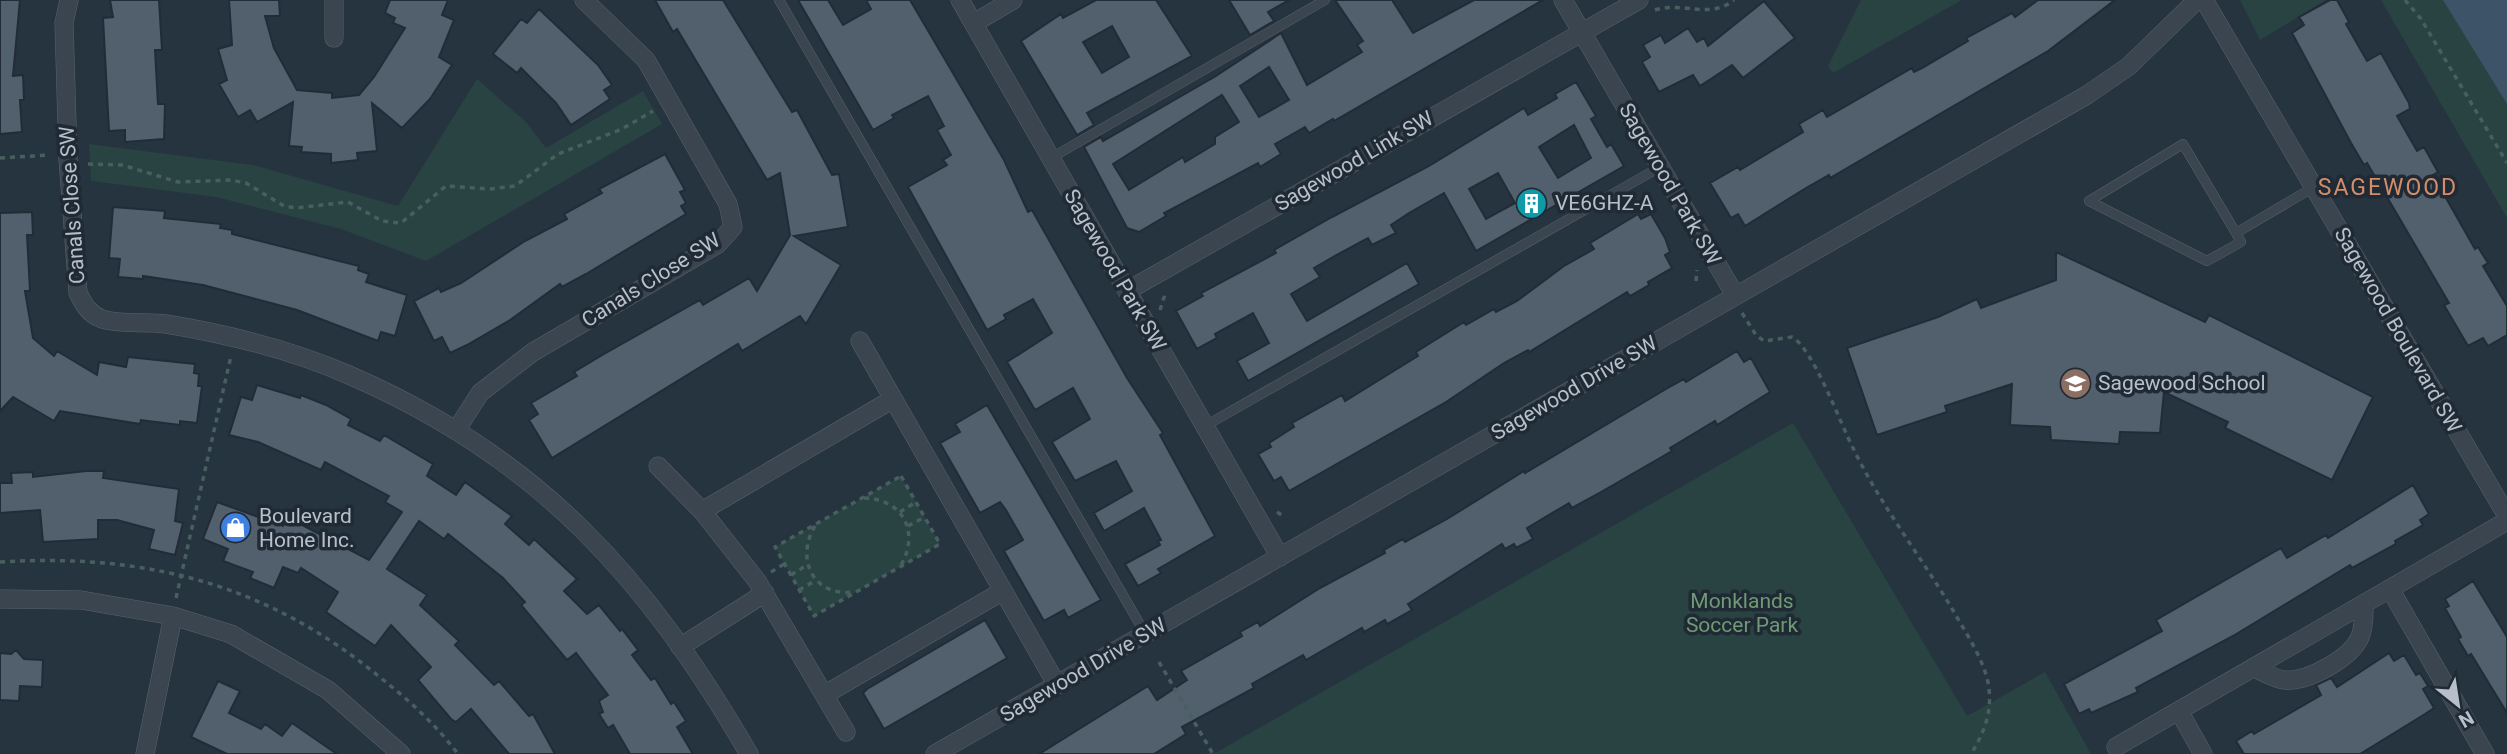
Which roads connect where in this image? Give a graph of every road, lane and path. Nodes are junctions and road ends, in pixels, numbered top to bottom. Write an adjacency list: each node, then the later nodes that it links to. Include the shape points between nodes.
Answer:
1 (69, 0): 20 (street, Canals Close SW, via 64,23)
2 (334, 0): 16 (street)
3 (584, 0): 17 (street, Canals Close SW, via 646,60)
4 (779, 0): 59 (lane)
5 (960, 0): 14 (street, Sagewood Park SW)
6 (1013, 0): 14 (street)
7 (1325, 0): 19 (lane)
8 (1563, 0): 15 (street, Sagewood Park SW)
9 (1734, 0): 13 (path, via 1710,12)
10 (2197, 0): 27 (street, Sagewood Drive SW, via 2129,65 2087,95)
11 (2204, 0): 23 (street, Sagewood Boulevard SW)
12 (2405, 0): 21 (path)
13 (1645, 6): 15 (street, Sagewood Link SW)
14 (974, 23): 19 (street, Sagewood Park SW)
15 (1580, 31): 22 (street, Sagewood Park SW); 26 (street, Sagewood Link SW)
16 (334, 38)
17 (672, 100): 20 (path, via 622,130 558,154 515,186 446,186 401,223 382,220 348,202 296,208 246,183 178,182 122,165); 33 (street, Canals Close SW, via 728,204 733,227 718,244 533,352 480,393)
18 (0, 158): 20 (path, via 52,155)
19 (1051, 158): 26 (street, Sagewood Park SW)
20 (68, 159): 29 (street, Canals Close SW, via 78,293 87,311 103,319)
21 (2507, 163)
22 (1660, 167): 27 (street, Sagewood Park SW); 32 (lane)
23 (2314, 187): 24 (lane); 35 (street, Sagewood Boulevard SW)
24 (2236, 233): 24 (lane, via 2183,144 2089,201 2207,261 2241,242)
25 (1171, 286): 28 (path, via 1161,301)
26 (1127, 291): 32 (street, Sagewood Park SW)
27 (1734, 296): 46 (street, Sagewood Drive SW); 73 (path, via 1764,341 1792,337 1801,345 1865,471 1967,634 1990,693 1987,722)
28 (1161, 317)
29 (236, 337): 33 (street, Canals Close SW, via 348,374); 58 (path)
30 (860, 341): 31 (street)
31 (892, 399): 39 (street); 53 (street)
32 (1205, 426): 46 (street, Sagewood Park SW)
33 (457, 429): 60 (street, Canals Close SW, via 535,484 605,549)
34 (658, 466): 39 (street)
35 (2502, 494): 43 (street, Sagewood Boulevard SW)
36 (862, 498): 37 (path, via 901,476); 40 (path, via 880,500); 44 (path)
37 (916, 502): 40 (path); 41 (path)
38 (1269, 506): 42 (path)
39 (702, 511): 55 (street)
40 (900, 512): 45 (path)
41 (925, 517): 45 (path); 48 (path, via 940,544)
42 (1285, 517)
43 (2507, 518): 51 (street)
44 (816, 524): 47 (path, via 806,545); 49 (path, via 775,547)
45 (908, 526): 48 (path, via 910,546)
46 (1280, 557): 59 (street, Sagewood Drive SW)
47 (807, 565): 49 (path); 50 (path)
48 (900, 567): 54 (path)
49 (791, 575): 52 (path)
50 (816, 580): 52 (path); 54 (path, via 834,591)
51 (2390, 589): 57 (street); 75 (street)
52 (799, 590): 54 (path, via 814,616)
53 (1003, 591): 63 (street); 64 (street)
54 (858, 592)
55 (765, 593): 60 (street); 64 (street)
56 (0, 598): 58 (street, via 81,600)
57 (2364, 604): 62 (street); 62 (street, via 2360,636 2340,658 2297,680 2283,680)
58 (173, 616): 68 (street); 69 (street, via 232,634 328,690)
59 (1147, 635): 63 (street, Sagewood Drive SW)
60 (680, 647): 70 (street, Canals Close SW)
61 (1160, 662): 72 (path)
62 (2254, 667): 65 (street)
63 (1058, 685): 71 (street, Sagewood Drive SW)
64 (824, 695): 66 (street)
65 (2179, 711): 67 (street); 74 (street)
66 (846, 733)
67 (2116, 747)
68 (145, 754)
69 (401, 754)
70 (749, 754)
71 (936, 754)
72 (1213, 754)
73 (1971, 754)
74 (2203, 754)
75 (2485, 754)

